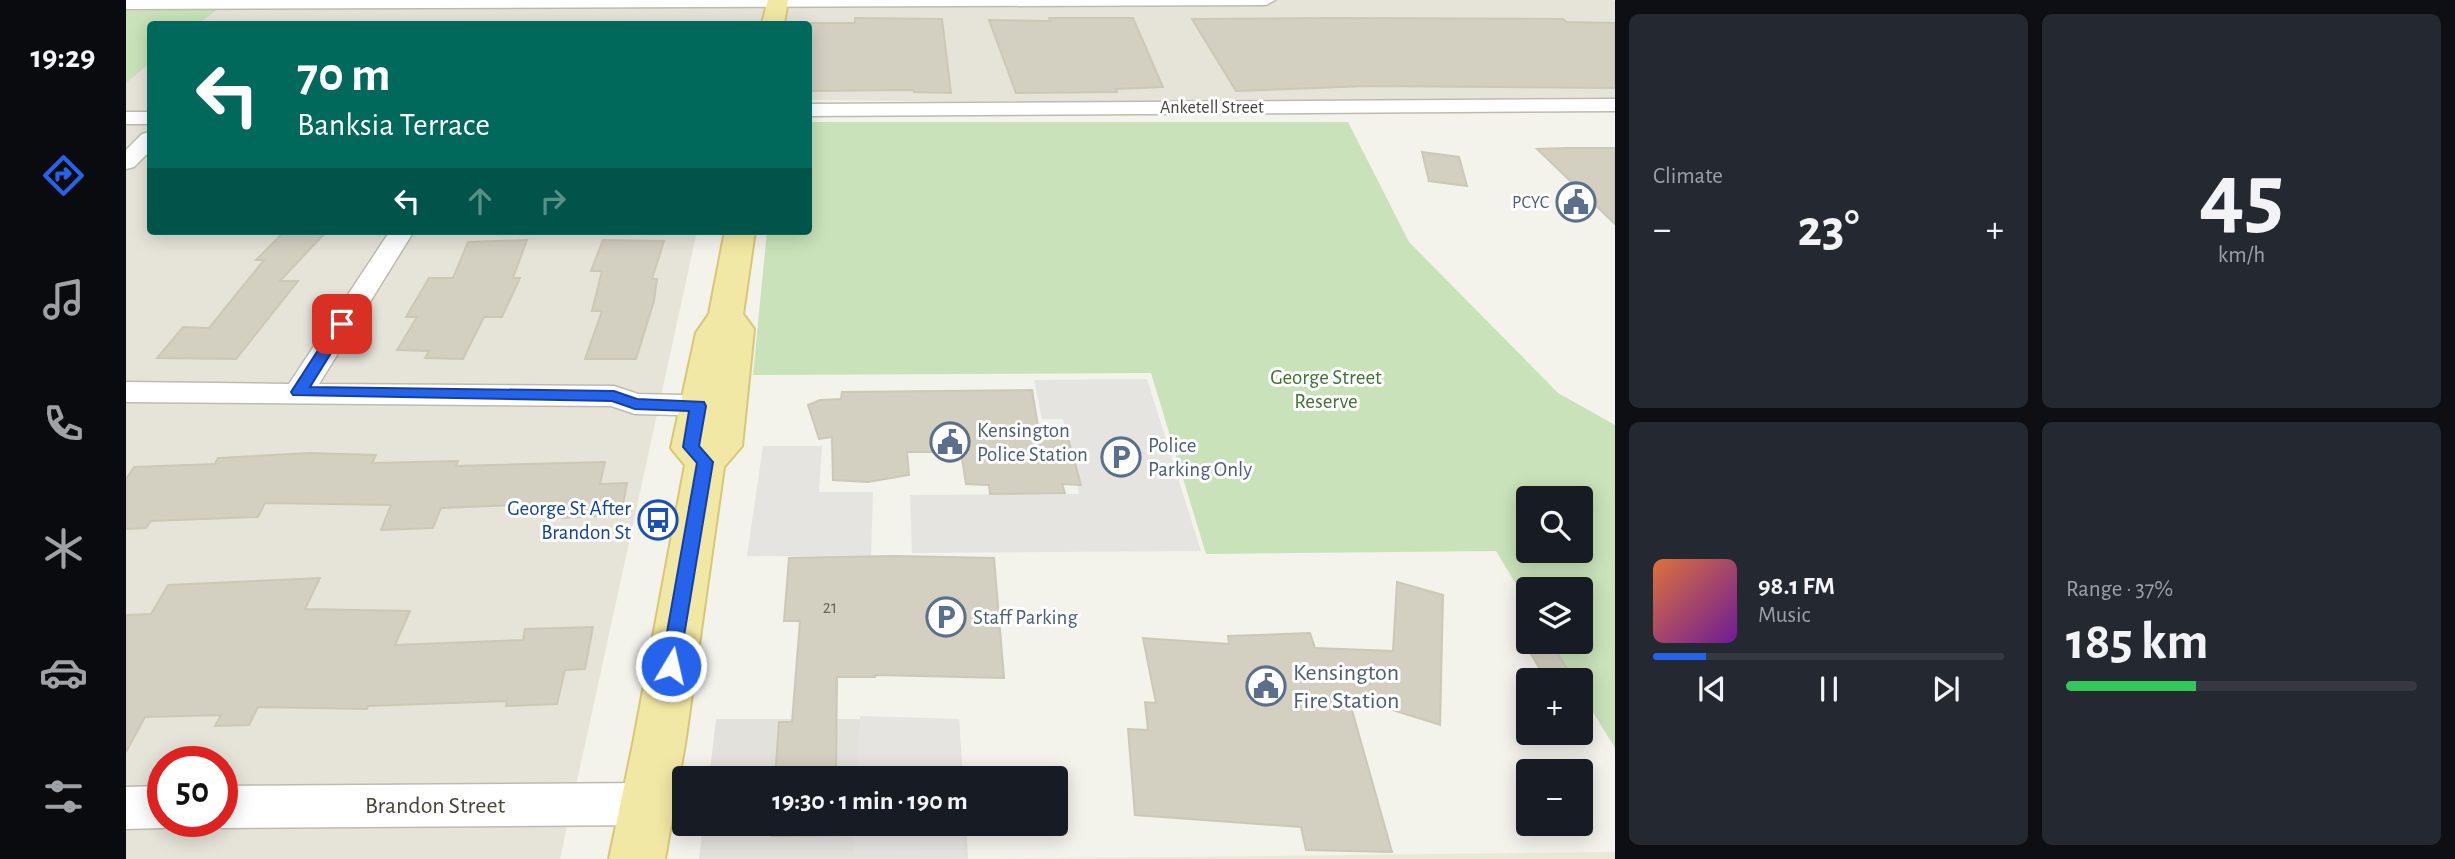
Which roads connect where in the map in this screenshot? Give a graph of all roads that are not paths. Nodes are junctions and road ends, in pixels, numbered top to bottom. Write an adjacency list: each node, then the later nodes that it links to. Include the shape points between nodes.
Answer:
1 (1266, 0): 2 (street)
2 (778, 1): 3 (street); 4 (main road)
3 (126, 4)
4 (775, 21)
5 (1615, 105): 6 (street, Anketell Street)
6 (812, 110)
7 (126, 118): 8 (street)
8 (147, 118)
9 (147, 142): 10 (street)
10 (126, 162)
11 (398, 235): 13 (street)
12 (739, 235): 15 (main road, via 726,315 713,333)
13 (299, 392): 14 (street); 15 (street, via 614,396 635,404)
14 (126, 393)
15 (714, 394): 16 (main road, via 691,447 705,462)
16 (648, 804): 18 (street, Brandon Street); 20 (main road)
17 (147, 807): 19 (street)
18 (238, 807)
19 (126, 808)
20 (637, 859)

